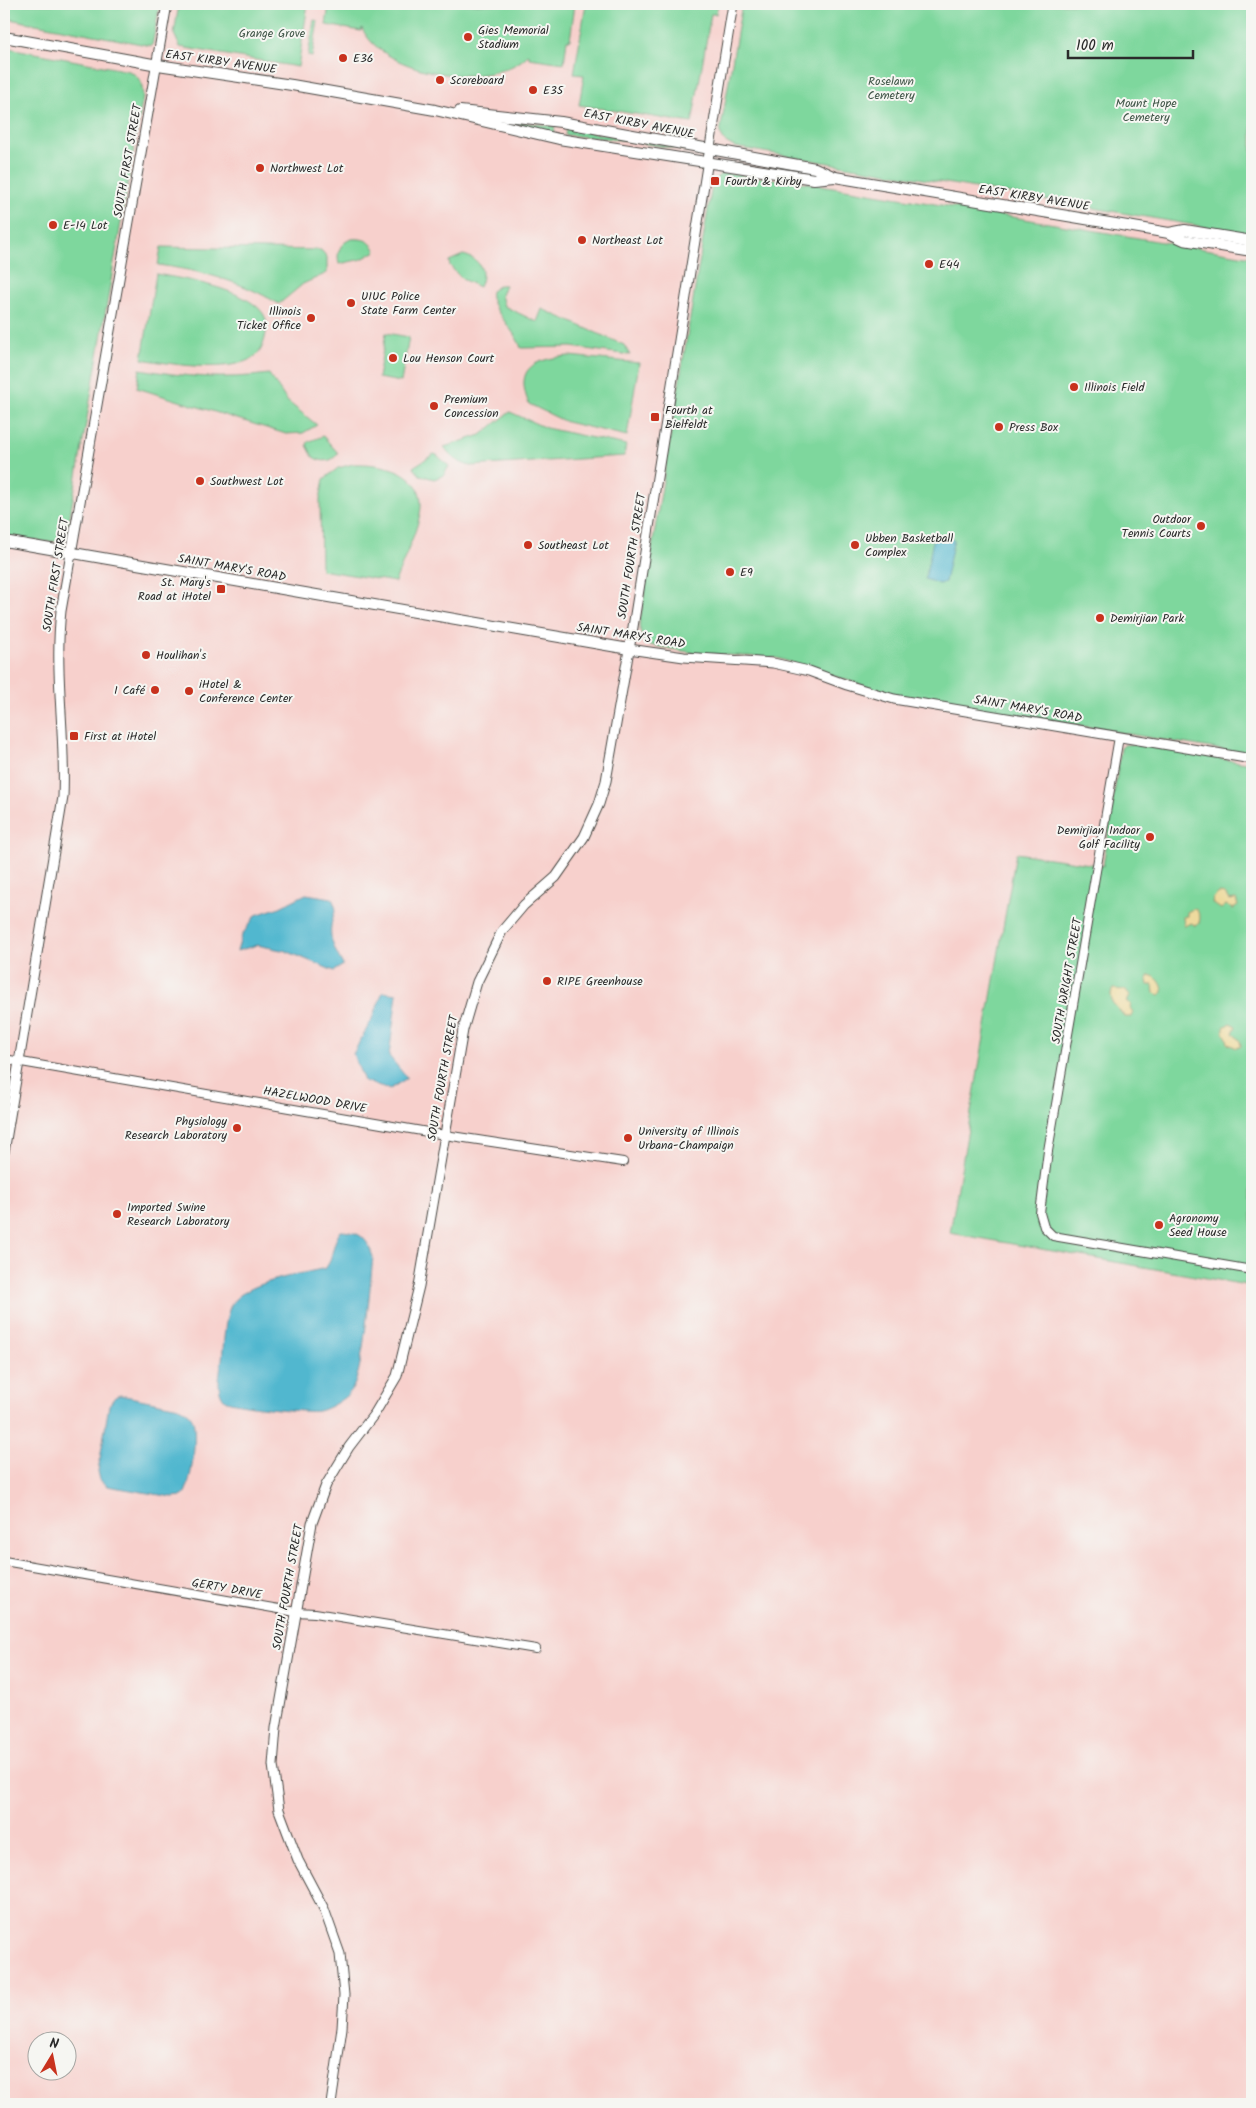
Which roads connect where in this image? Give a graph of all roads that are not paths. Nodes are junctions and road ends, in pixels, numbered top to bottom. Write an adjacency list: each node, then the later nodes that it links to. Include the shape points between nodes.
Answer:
1 (167, 4): 4 (street, SOUTH FIRST STREET)
2 (733, 4): 6 (street, SOUTH FOURTH STREET)
3 (4, 37): 4 (main road, EAST KIRBY AVENUE)
4 (158, 65): 5 (main road, EAST KIRBY AVENUE); 13 (street, SOUTH FIRST STREET)
5 (435, 110): 6 (main road, EAST KIRBY AVENUE, via 561,122); 7 (main road, EAST KIRBY AVENUE, via 559,139)
6 (710, 150): 7 (street, SOUTH FOURTH STREET); 8 (main road, EAST KIRBY AVENUE, via 815,168)
7 (709, 162): 8 (main road, EAST KIRBY AVENUE, via 814,179); 14 (street, SOUTH FOURTH STREET)
8 (835, 177): 9 (main road, EAST KIRBY AVENUE, via 1169,233 1184,240)
9 (1199, 237): 10 (main road); 11 (main road)
10 (1252, 241)
11 (1252, 252)
12 (4, 541): 13 (main road, SAINT MARY'S ROAD)
13 (71, 552): 14 (main road, SAINT MARY'S ROAD); 18 (street, SOUTH FIRST STREET, via 59,626 63,797)
14 (629, 649): 15 (street, SAINT MARY'S ROAD, via 684,657 773,662 894,699); 19 (street, SOUTH FOURTH STREET, via 606,781 599,804 584,837 556,877 524,905 502,931 477,982 462,1030)
15 (1119, 737): 16 (street, SAINT MARY'S ROAD); 22 (street, SOUTH WRIGHT STREET, via 1040,1213 1044,1227 1053,1236)
16 (1252, 759)
17 (4, 1059): 18 (street, HAZELWOOD DRIVE)
18 (19, 1062): 19 (street, HAZELWOOD DRIVE); 20 (street, SOUTH FIRST STREET)
19 (445, 1135): 21 (street, HAZELWOOD DRIVE); 24 (street, SOUTH FOURTH STREET, via 419,1286 397,1376 326,1485 312,1523)
20 (4, 1152)
21 (623, 1162)
22 (1252, 1270)
23 (4, 1561): 24 (street, GERTY DRIVE)
24 (296, 1612): 25 (street, GERTY DRIVE); 26 (street, SOUTH FOURTH STREET, via 276,1728 273,1765 280,1810 298,1860 324,1909 340,1954 344,1995)
25 (536, 1649)
26 (331, 2104)

